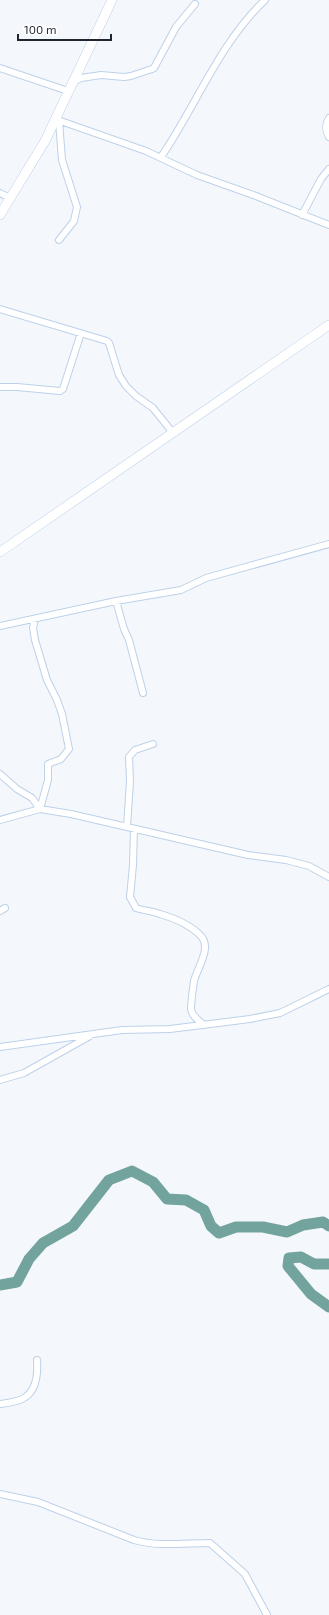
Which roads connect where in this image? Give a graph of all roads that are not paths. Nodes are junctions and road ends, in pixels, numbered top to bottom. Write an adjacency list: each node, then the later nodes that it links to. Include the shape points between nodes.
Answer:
1 (112, 0): 5 (street)
2 (265, 0): 9 (street, via 243,22)
3 (195, 4): 5 (street, via 176,27 154,68 124,77 101,75 82,78)
4 (0, 68): 5 (street)
5 (70, 87): 7 (street)
6 (329, 118): 8 (street, via 326,124)
7 (57, 120): 9 (street); 12 (street); 16 (street, via 62,160 77,207 74,221)
8 (329, 137)
9 (161, 157): 14 (street, via 197,175)
10 (329, 169): 14 (street)
11 (0, 193): 12 (street)
12 (10, 198): 13 (street)
13 (0, 215)
14 (302, 215): 15 (street)
15 (329, 225)
16 (59, 240)
17 (0, 310): 19 (street)
18 (329, 325): 21 (street)
19 (82, 333): 20 (street, via 63,389 60,391); 21 (street, via 109,343 119,375 126,386 153,408)
20 (0, 387)
21 (173, 432): 23 (street)
22 (329, 544): 24 (street, via 206,578 181,590)
23 (0, 552)
24 (116, 601): 25 (street); 27 (street)
25 (35, 619): 26 (street); 30 (street, via 35,640 47,680 62,714 69,749 61,759 48,764 48,780)
26 (0, 626)
27 (143, 693)
28 (153, 744): 32 (street, via 135,750 129,757)
29 (0, 774): 30 (street, via 32,798)
30 (40, 809): 31 (street); 32 (street)
31 (0, 820)
32 (127, 827): 33 (street)
33 (134, 829): 34 (street, via 248,855 286,860 309,866); 36 (street, via 130,897 136,908 173,919 202,936 205,945 204,955 194,983 191,1010 196,1019)
34 (329, 877)
35 (329, 989): 36 (street, via 280,1013)
36 (204, 1025): 37 (street)
37 (93, 1034): 38 (street); 39 (street, via 24,1073)
38 (0, 1046)
39 (0, 1080)
40 (37, 1360): 41 (street, via 38,1372 34,1387 28,1395 21,1400)
41 (0, 1404)
42 (0, 1494): 43 (street, via 38,1502 145,1543 210,1543 246,1574)
43 (267, 1615)

